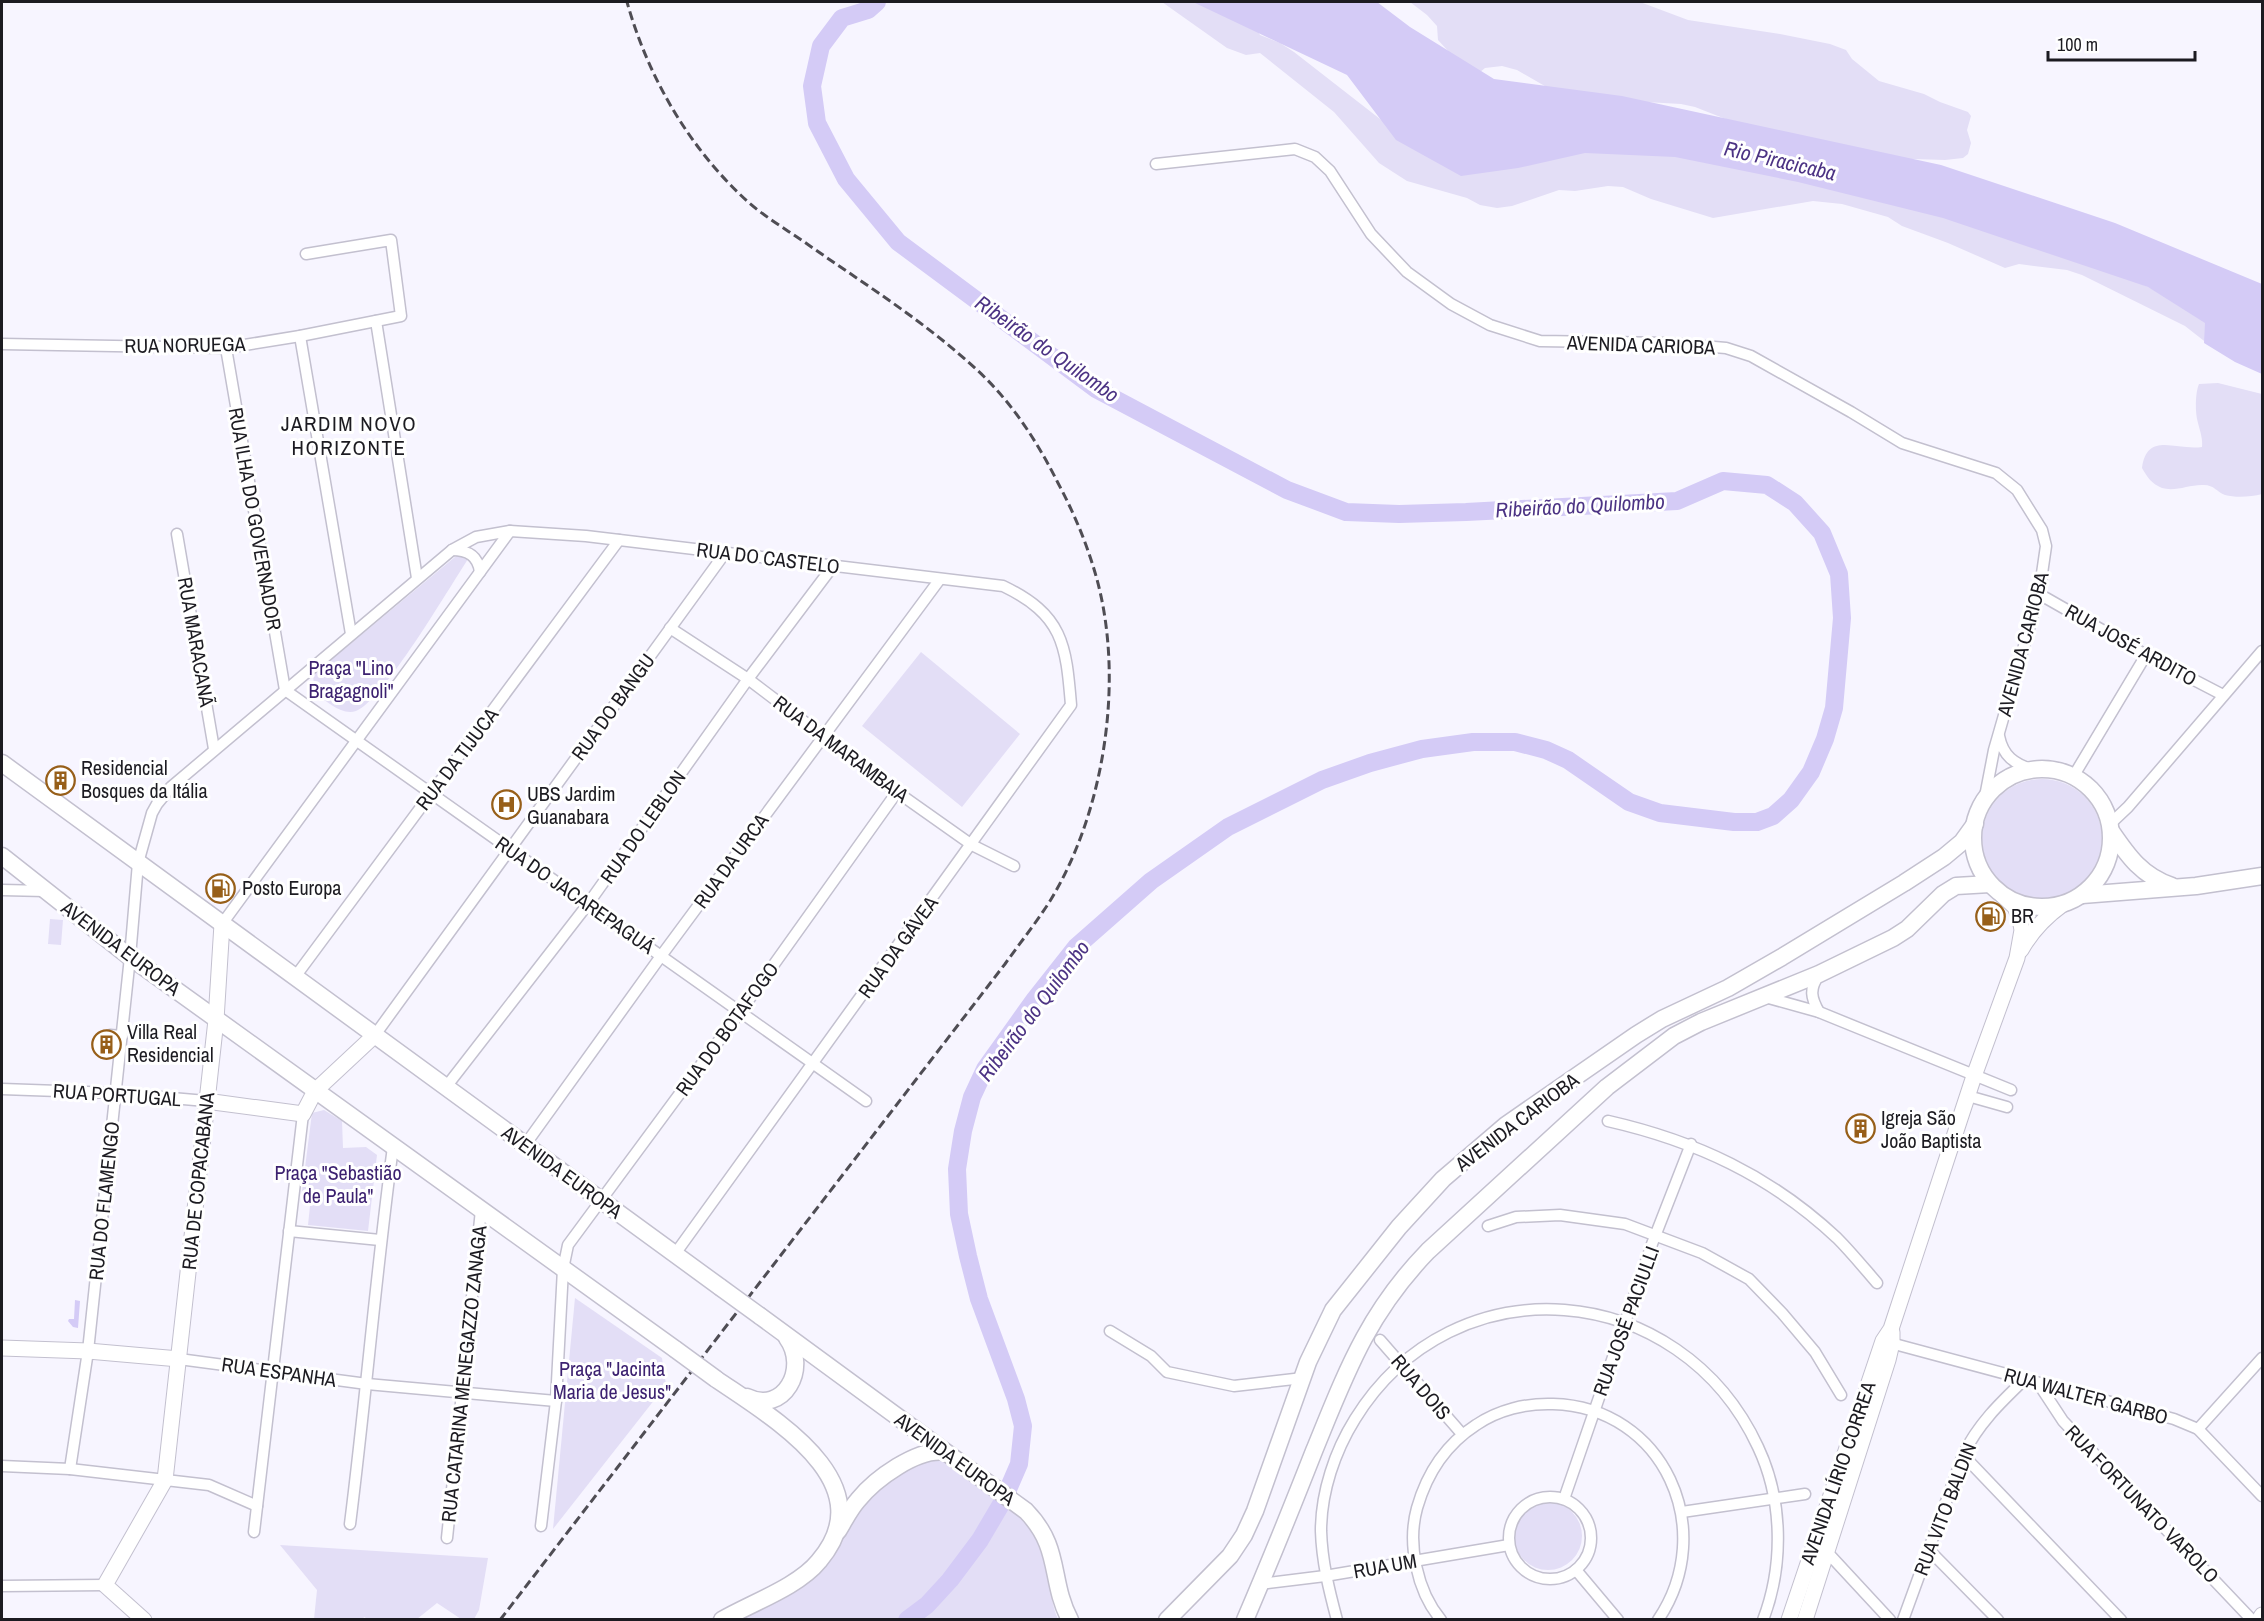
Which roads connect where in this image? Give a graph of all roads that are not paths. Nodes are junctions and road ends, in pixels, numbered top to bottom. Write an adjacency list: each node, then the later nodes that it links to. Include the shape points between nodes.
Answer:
1 (1156, 164): 17 (street, AVENIDA CARIOBA, via 1295,149 1316,157 1330,171 1371,234 1407,272 1451,304 1490,325 1540,341 1726,348 1751,356 1902,443 1996,473 2017,490 2042,530 2046,546)
2 (306, 254): 3 (street, RUA NORUEGA, via 391,240 401,316)
3 (376, 321): 4 (street, RUA NORUEGA); 15 (street)
4 (300, 336): 6 (street, RUA NORUEGA); 20 (street)
5 (2, 344): 6 (street, RUA NORUEGA)
6 (226, 348): 24 (street, RUA ILHA DO GOVERNADOR)
7 (510, 531): 9 (street, RUA DO CASTELO); 10 (street, RUA DO CASTELO); 14 (street)
8 (177, 534): 29 (street, RUA MARACANÃ)
9 (468, 540): 11 (street, RUA DO FLAMENGO)
10 (619, 540): 12 (street, RUA DO CASTELO); 34 (street, RUA DA TIJUCA)
11 (452, 550): 14 (street, via 474,556); 15 (street, RUA DO FLAMENGO)
12 (725, 553): 13 (street, RUA DO CASTELO); 19 (street, RUA DO BANGU)
13 (833, 566): 16 (street, RUA DO CASTELO); 23 (street, RUA DO LEBLON)
14 (480, 572): 28 (street)
15 (417, 578): 20 (street, RUA DO FLAMENGO)
16 (940, 579): 18 (street, RUA DO CASTELO, via 1003,586 1025,597); 26 (street, RUA DA URCA)
17 (2039, 594): 22 (street, RUA JOSÉ ARDITO); 27 (street, AVENIDA CARIOBA)
18 (1055, 627): 38 (street, RUA DA GÁVEA, via 1064,646 1071,705)
19 (670, 628): 23 (street, RUA DA MARAMBAIA); 39 (street, RUA DO BANGU)
20 (351, 634): 24 (street, RUA DO FLAMENGO)
21 (2262, 651): 25 (street)
22 (2146, 655): 25 (street, RUA JOSÉ ARDITO); 32 (street)
23 (748, 679): 26 (street, RUA DA MARAMBAIA); 49 (street, RUA DO LEBLON)
24 (285, 690): 28 (street, RUA DO JACAREPAGUÁ); 29 (street, RUA DO FLAMENGO)
25 (2223, 695): 37 (street)
26 (824, 735): 33 (street, RUA DA MARAMBAIA); 52 (street, RUA DA URCA)
27 (1999, 735): 31 (street, AVENIDA CARIOBA, via 2001,747 2011,759); 35 (street, AVENIDA CARIOBA)
28 (357, 741): 34 (street, RUA DO JACAREPAGUÁ); 51 (street)
29 (214, 749): 41 (street, RUA DO FLAMENGO, via 157,804)
30 (2, 764): 41 (main road, AVENIDA EUROPA)
31 (2034, 770): 32 (main road); 35 (main road, via 1997,786)
32 (2073, 777): 37 (main road, via 2097,796)
33 (897, 792): 38 (street, RUA DA MARAMBAIA); 58 (street, RUA DO BOTAFOGO)
34 (431, 793): 39 (street, RUA DO JACAREPAGUÁ); 56 (street, RUA DA TIJUCA)
35 (1984, 802): 36 (main road)
36 (1975, 824): 45 (main road, via 1979,866); 100 (main road, AVENIDA CARIOBA, via 1944,857 1782,957 1636,1035 1472,1152 1399,1227 1332,1310)
37 (2110, 827): 44 (main road, via 2139,868); 48 (main road, via 2111,849 2106,867)
38 (972, 845): 42 (street, RUA DA MARAMBAIA); 64 (street, RUA DA GÁVEA)
39 (511, 850): 49 (street, RUA DO JACAREPAGUÁ); 62 (street, RUA DO BANGU)
40 (2, 856): 47 (main road, AVENIDA EUROPA)
41 (138, 863): 51 (main road, AVENIDA EUROPA); 53 (street, RUA DO FLAMENGO)
42 (1014, 866)
43 (2262, 876): 44 (main road)
44 (2176, 887): 48 (main road)
45 (1996, 889): 50 (main road, via 2021,904 2042,908); 54 (street, AVENIDA LÍRIO CORREA, via 2015,907 2020,918); 55 (main road, AVENIDA CARIOBA, via 1956,886 1900,934)
46 (2, 890): 47 (street)
47 (46, 891): 53 (main road, AVENIDA EUROPA)
48 (2082, 895): 50 (main road)
49 (588, 904): 52 (street, RUA DO JACAREPAGUÁ); 66 (street, RUA DO LEBLON)
50 (2063, 904): 54 (street, AVENIDA LÍRIO CORREA, via 2037,925)
51 (222, 924): 56 (main road, AVENIDA EUROPA); 60 (street, RUA DE COPACABANA)
52 (661, 956): 58 (street, RUA DO JACAREPAGUÁ); 78 (street, RUA DA URCA)
53 (130, 957): 60 (main road, AVENIDA EUROPA); 63 (street, RUA DO FLAMENGO)
54 (2017, 958): 65 (street, AVENIDA LÍRIO CORREA)
55 (1819, 974): 57 (main road, AVENIDA CARIOBA); 59 (street, via 1811,991)
56 (295, 977): 62 (main road, AVENIDA EUROPA)
57 (1765, 997): 59 (street); 133 (main road, AVENIDA CARIOBA, via 1674,1036 1640,1060 1404,1277 1377,1313 1354,1355)
58 (740, 1012): 64 (street, RUA DO JACAREPAGUÁ); 80 (street, RUA DO BOTAFOGO)
59 (1819, 1012): 65 (street)
60 (216, 1020): 69 (main road, AVENIDA EUROPA); 72 (street, RUA DE COPACABANA)
61 (110, 1035): 63 (street)
62 (375, 1035): 66 (main road, AVENIDA EUROPA); 69 (street)
63 (122, 1036): 70 (street, RUA DO FLAMENGO)
64 (813, 1064): 73 (street, RUA DO JACAREPAGUÁ); 86 (street, RUA DA GÁVEA)
65 (1974, 1076): 68 (street); 71 (street, AVENIDA LÍRIO CORREA)
66 (446, 1087): 78 (main road, AVENIDA EUROPA)
67 (2, 1089): 70 (street, RUA PORTUGAL)
68 (2011, 1090)
69 (315, 1091): 75 (street); 79 (main road, AVENIDA EUROPA)
70 (115, 1093): 72 (street, RUA PORTUGAL); 95 (street, RUA DO FLAMENGO)
71 (1968, 1096): 74 (street); 92 (street, AVENIDA LÍRIO CORREA)
72 (206, 1101): 75 (street, RUA PORTUGAL); 96 (street, RUA DE COPACABANA)
73 (866, 1101)
74 (2007, 1107)
75 (303, 1114): 83 (street)
76 (1608, 1121): 77 (street)
77 (1690, 1144): 84 (street, RUA JOSÉ PACIULLI); 88 (street, via 1744,1169 1793,1201 1838,1239)
78 (525, 1145): 80 (main road, AVENIDA EUROPA)
79 (393, 1147): 81 (main road, AVENIDA EUROPA); 85 (street)
80 (600, 1200): 86 (main road, AVENIDA EUROPA); 87 (street, RUA DO BOTAFOGO, via 568,1245)
81 (481, 1210): 87 (main road, AVENIDA EUROPA); 105 (street, RUA CATARINA MENEGAZZO ZANAGA)
82 (1488, 1226): 84 (street, via 1516,1217 1560,1215 1624,1224)
83 (289, 1231): 85 (street); 99 (street)
84 (1657, 1237): 89 (street, RUA JOSÉ PACIULLI); 106 (street, via 1702,1253 1749,1279 1815,1352)
85 (380, 1240): 103 (street)
86 (675, 1254): 91 (main road, AVENIDA EUROPA, bridge)
87 (563, 1269): 104 (main road, AVENIDA EUROPA, bridge); 107 (street, RUA DO BOTAFOGO)
88 (1877, 1283)
89 (1626, 1323): 98 (street, via 1568,1310 1508,1312 1443,1335); 108 (street, RUA JOSÉ PACIULLI); 119 (street, via 1663,1340 1696,1362 1724,1391 1748,1424)
90 (1110, 1331): 100 (street, via 1151,1356 1167,1372 1234,1386)
91 (784, 1333): 104 (main road, via 793,1348 797,1367 786,1389 763,1401 754,1401); 111 (main road, AVENIDA EUROPA)
92 (1889, 1338): 101 (street, RUA WALTER GARBO); 128 (street, AVENIDA LÍRIO CORREA)
93 (1380, 1340): 98 (street, RUA DOIS)
94 (2, 1348): 95 (street, RUA ESPANHA)
95 (87, 1351): 96 (street, RUA ESPANHA); 114 (street, RUA DO FLAMENGO)
96 (179, 1359): 99 (street, RUA ESPANHA); 115 (street, RUA DE COPACABANA)
97 (2261, 1362): 109 (street)
98 (1401, 1363): 110 (street, RUA DOIS); 132 (street, via 1368,1397 1340,1448 1328,1482 1321,1529)
99 (273, 1372): 103 (street, RUA ESPANHA); 120 (street)
100 (1302, 1378): 140 (main road, AVENIDA CARIOBA, via 1244,1535 1230,1556)
101 (2025, 1380): 102 (street, RUA WALTER GARBO); 112 (street, RUA VITO BALDIN, via 1989,1414)
102 (2038, 1383): 109 (street, RUA WALTER GARBO, via 2174,1419); 153 (street, RUA FORTUNATO VAROLO, via 2063,1421)
103 (367, 1384): 105 (street, RUA ESPANHA); 122 (street)
104 (733, 1390): 126 (main road, AVENIDA EUROPA, via 820,1460 835,1488 838,1517)
105 (463, 1393): 107 (street, RUA ESPANHA); 125 (street, RUA CATARINA MENEGAZZO ZANAGA)
106 (1840, 1395)
107 (556, 1401): 123 (street, RUA DO BOTAFOGO)
108 (1594, 1411): 110 (street, via 1567,1404 1539,1403 1485,1418); 118 (street, RUA JOSÉ PACIULLI); 121 (street, via 1625,1427 1652,1450 1671,1479)
109 (2198, 1430): 117 (street, RUA WALTER GARBO)
110 (1462, 1434): 130 (street, via 1445,1450 1422,1491 1414,1526)
111 (945, 1452): 126 (main road, via 918,1455 875,1483 857,1501); 139 (main road, AVENIDA EUROPA, via 1035,1520 1048,1542)
112 (1963, 1455): 129 (street, RUA VITO BALDIN); 152 (street)
113 (2, 1467): 114 (street)
114 (70, 1469): 115 (street)
115 (165, 1480): 120 (street, via 209,1485); 134 (street, RUA DE COPACABANA)
116 (1805, 1494): 119 (street)
117 (2262, 1496)
118 (1564, 1499): 127 (street, via 1528,1502 1512,1521); 131 (street, via 1580,1510 1589,1525 1590,1550)
119 (1775, 1499): 121 (street); 146 (street, via 1775,1579)
120 (257, 1506): 124 (street)
121 (1682, 1512): 145 (street, via 1685,1536 1678,1583)
122 (350, 1524)
123 (541, 1526)
124 (254, 1532)
125 (447, 1538)
126 (833, 1538): 138 (main road, via 819,1562 796,1581)
127 (1509, 1545): 130 (street, RUA UM); 131 (street, via 1517,1562 1530,1574 1554,1579)
128 (1820, 1549): 147 (street, AVENIDA LÍRIO CORREA); 148 (street, AVENIDA LÍRIO CORREA); 149 (street)
129 (1928, 1549): 150 (street, RUA VITO BALDIN); 151 (street)
130 (1415, 1561): 132 (street, RUA UM); 143 (street, via 1423,1589)
131 (1576, 1570): 144 (street)
132 (1325, 1576): 133 (street, RUA UM); 142 (street)
133 (1260, 1584): 141 (main road, AVENIDA CARIOBA)
134 (105, 1585): 135 (street); 137 (street)
135 (2, 1586)
136 (2262, 1615): 154 (street)
137 (144, 1620)
138 (722, 1620)
139 (1070, 1620)
140 (1167, 1620)
141 (1245, 1620)
142 (1337, 1620)
143 (1441, 1620)
144 (1618, 1620)
145 (1658, 1620)
146 (1763, 1620)
147 (1789, 1620)
148 (1805, 1620)
149 (1890, 1620)
150 (1903, 1620)
151 (1998, 1620)
152 (2121, 1620)
153 (2252, 1620)
154 (2259, 1620)

